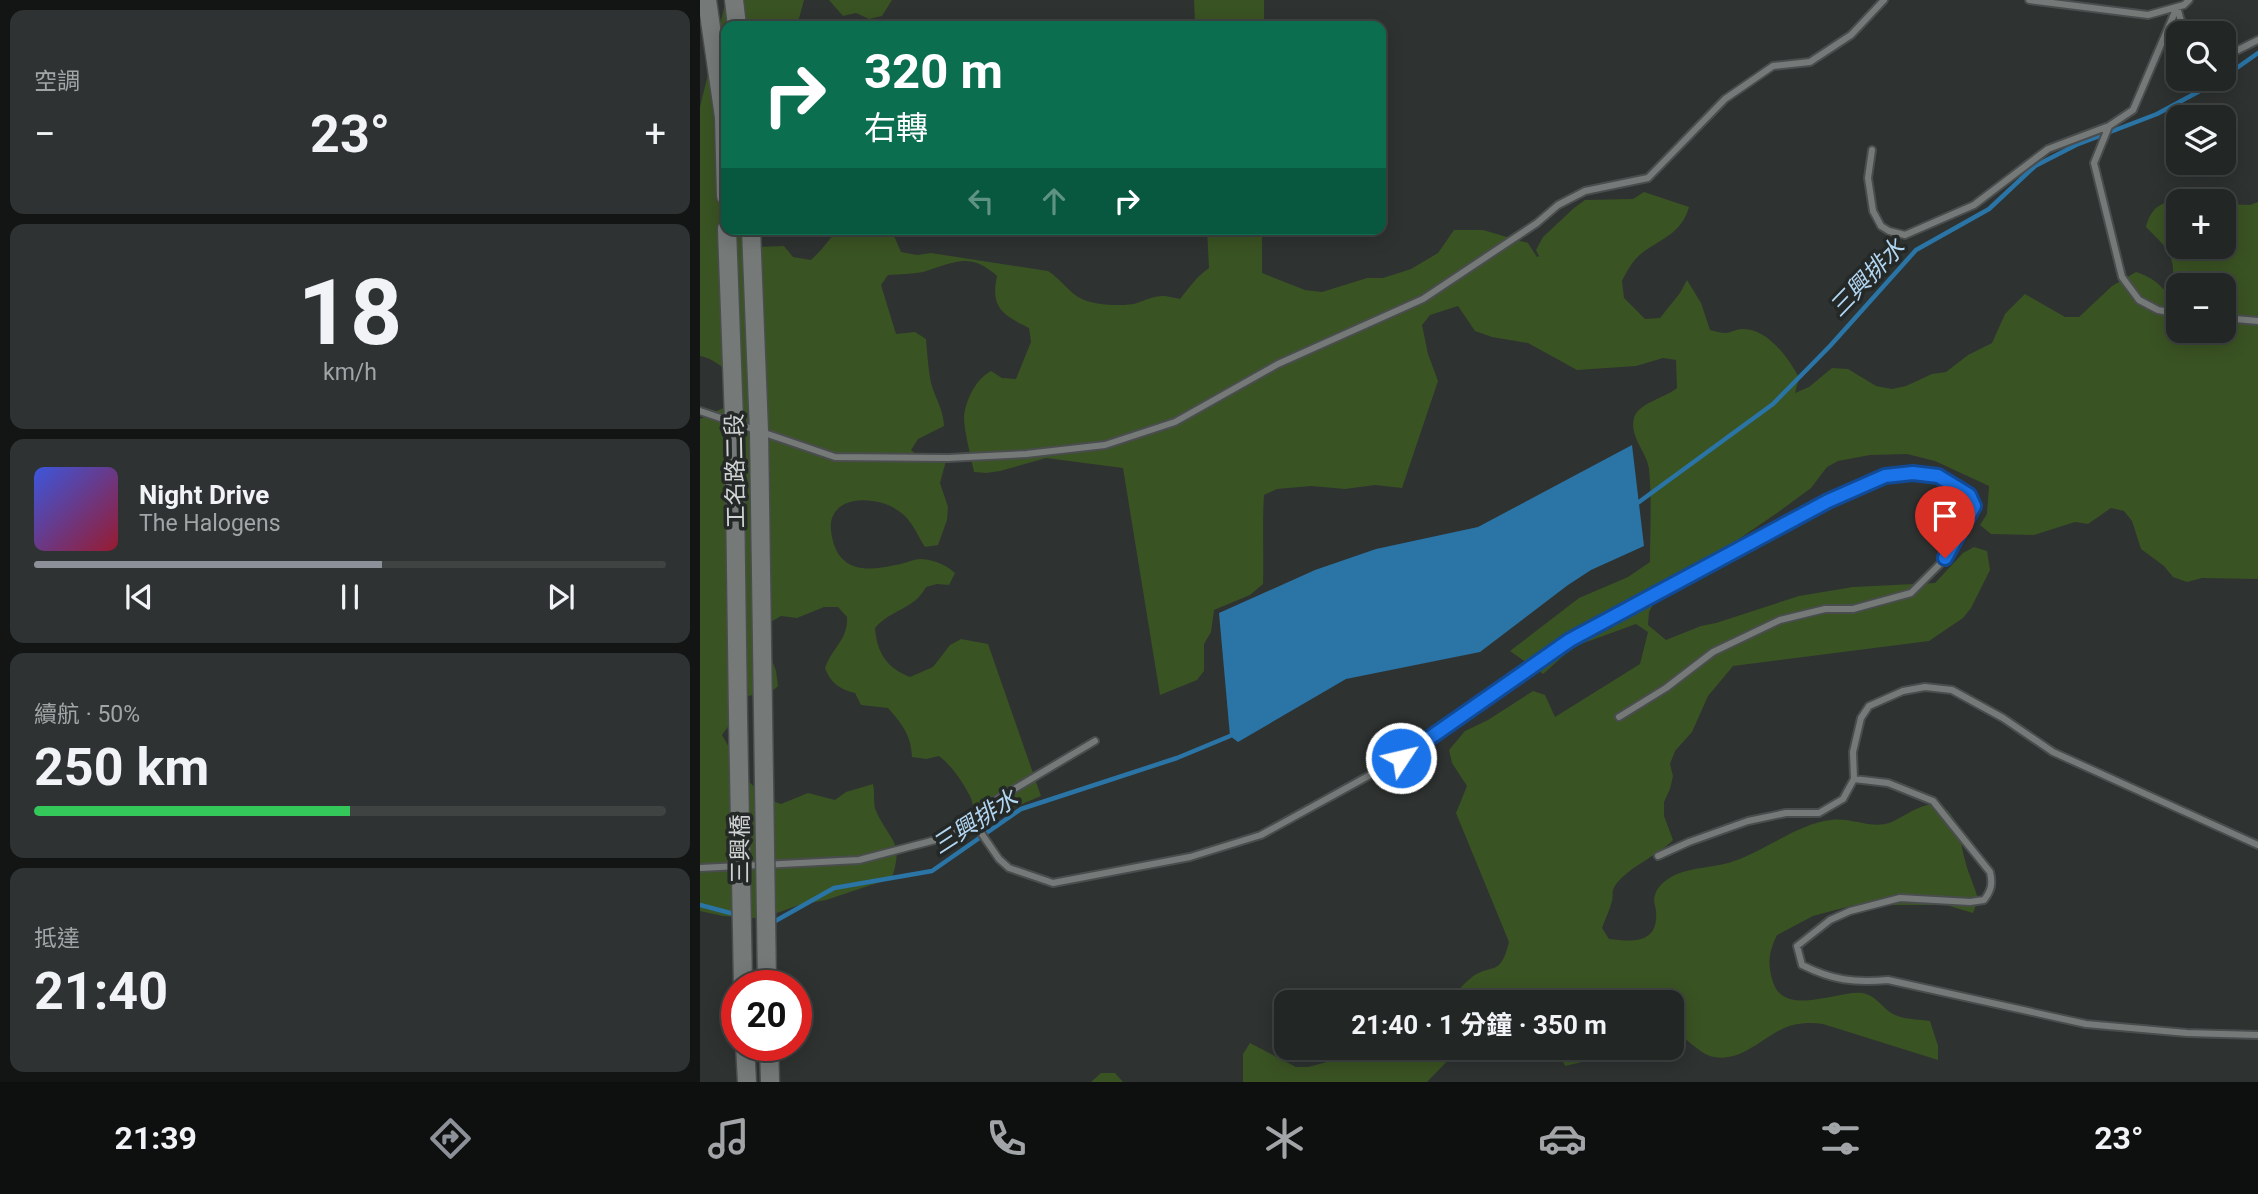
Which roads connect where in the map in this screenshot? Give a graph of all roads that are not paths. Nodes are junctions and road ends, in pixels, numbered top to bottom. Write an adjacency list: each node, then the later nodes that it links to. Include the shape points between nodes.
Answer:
1 (707, 0): 11 (main road)
2 (734, 0): 7 (main road)
3 (1884, 0): 21 (lane, via 1851,35 1810,62 1773,66 1725,99 1648,178 1585,191 1423,299 1278,364 1175,422 1105,444 947,458 835,457)
4 (2029, 0): 6 (lane, via 2148,15)
5 (2189, 0): 6 (lane)
6 (2177, 7): 8 (lane); 12 (lane, via 2133,110)
7 (736, 21)
8 (2181, 21)
9 (2258, 40): 10 (lane)
10 (2236, 50)
11 (721, 96)
12 (2109, 126): 13 (lane, via 2048,149 1975,205 1905,235 1881,226 1873,211 1868,178); 16 (lane, via 2094,163 2123,277 2140,300)
13 (1872, 150)
14 (727, 235): 20 (main road, 工名路二段)
15 (751, 235): 21 (main road, 工名路二段)
16 (2166, 312)
17 (2236, 319): 18 (lane)
18 (2258, 321)
19 (700, 411): 20 (lane)
20 (734, 420): 21 (lane); 23 (main road, 工名路二段)
21 (759, 432): 22 (main road, 工名路二段)
22 (763, 713): 32 (main road, 三興橋, bridge)
23 (738, 716): 31 (main road, 三興橋, bridge)
24 (1619, 717): 27 (lane, via 1713,652 1780,620 1825,609 1853,609 1911,593 1945,558 1974,506 1969,495 1938,476 1913,473 1885,476 1828,501 1570,640 1401,758 1261,835 1190,856 1053,883 1009,868 977,827)
25 (1095, 741): 27 (lane)
26 (1854, 779): 28 (lane, via 1853,752 1861,718 1869,706 1925,687 1952,691 2053,752); 29 (lane, via 1843,799 1819,813 1786,813 1748,821); 33 (lane, via 1888,783 1933,801 1993,881 1984,900 1900,898 1830,919 1797,946 1802,965 1826,977 1888,980 2086,1024)
27 (965, 822): 30 (lane, via 943,838 859,860)
28 (2258, 845)
29 (1658, 856)
30 (700, 868)
31 (743, 970)
32 (767, 970)
33 (2258, 1035)
34 (746, 1061): 36 (main road)
35 (769, 1061): 37 (main road)
36 (747, 1082)
37 (770, 1082)

